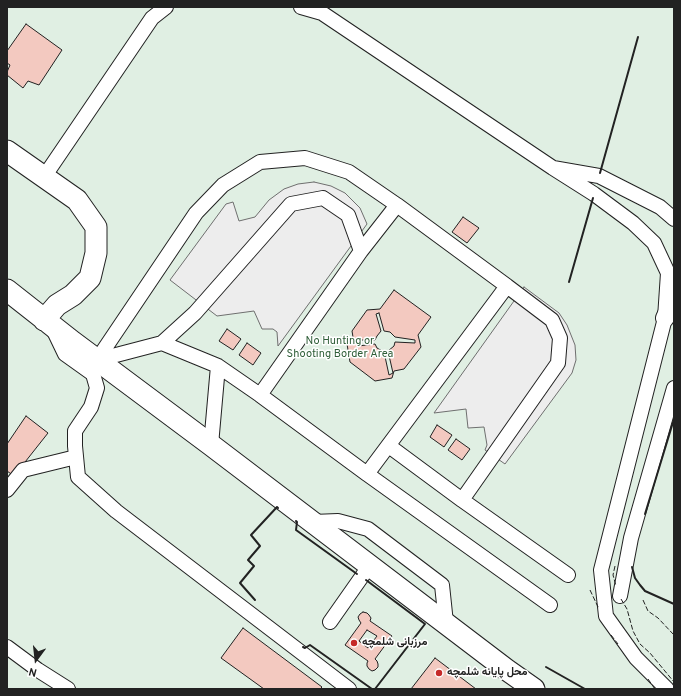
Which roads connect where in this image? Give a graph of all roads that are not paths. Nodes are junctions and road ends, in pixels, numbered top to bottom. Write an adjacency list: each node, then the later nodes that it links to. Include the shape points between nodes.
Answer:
1 (166, 7): 5 (lane, via 152,18)
2 (301, 7): 4 (lane, via 322,13)
3 (7, 151): 5 (highway)
4 (552, 168): 7 (lane, via 599,176 660,208); 12 (lane, via 594,194 633,223 654,244 668,273)
5 (44, 176): 13 (highway, via 77,200 96,227 96,253 90,278 73,295 57,305)
6 (397, 205): 8 (lane); 9 (lane); 15 (lane, via 349,172 305,158 260,162 223,185 196,213)
7 (674, 219)
8 (361, 251): 14 (lane, via 348,215 323,198 291,204 195,313); 18 (lane)
9 (508, 286): 20 (lane); 24 (lane, via 552,320 560,338 558,363)
10 (7, 290): 13 (highway)
11 (674, 299): 12 (main road)
12 (665, 318): 36 (lane, via 601,570 606,616 636,658)
13 (48, 322): 15 (highway); 21 (lane, via 65,354 93,374 97,388 91,407 75,431)
14 (162, 343): 15 (lane); 16 (lane)
15 (96, 360): 19 (highway)
16 (218, 366): 18 (lane); 19 (lane)
17 (674, 388): 28 (lane, via 631,538)
18 (260, 395): 22 (lane)
19 (211, 445): 25 (highway)
20 (389, 446): 22 (lane); 24 (lane)
21 (76, 457): 23 (lane, via 23,470); 34 (lane, via 78,477 116,511)
22 (367, 474): 29 (lane)
23 (7, 490)
24 (462, 500): 27 (lane)
25 (313, 522): 26 (highway); 31 (lane, via 338,521 368,529 436,580 442,585)
26 (370, 565): 30 (lane); 31 (highway)
27 (568, 575)
28 (620, 596)
29 (550, 605)
30 (330, 622)
31 (446, 623): 35 (highway)
32 (7, 647): 33 (lane)
33 (68, 689)
34 (349, 689)
35 (534, 689)
36 (667, 689)

